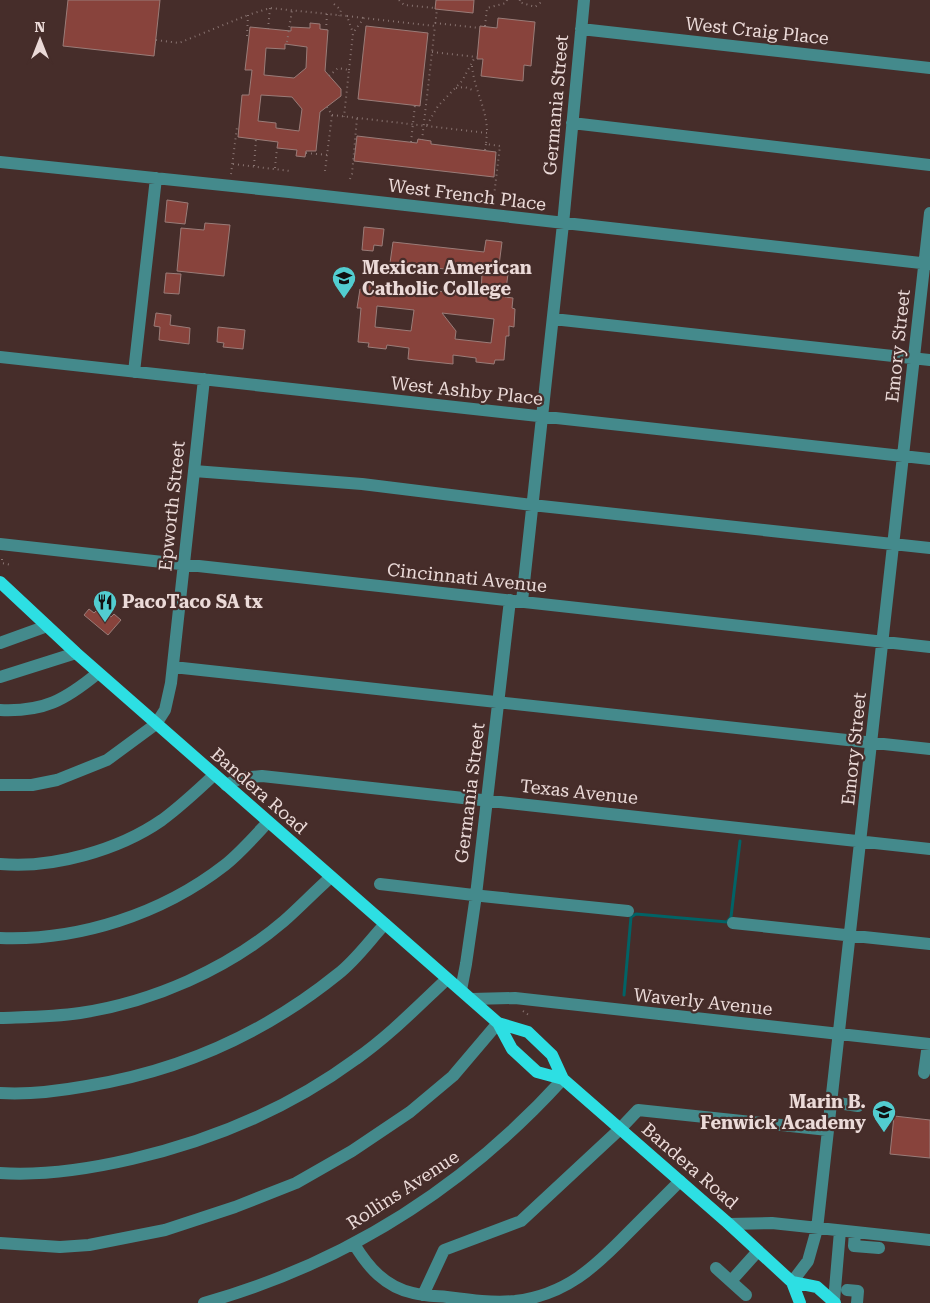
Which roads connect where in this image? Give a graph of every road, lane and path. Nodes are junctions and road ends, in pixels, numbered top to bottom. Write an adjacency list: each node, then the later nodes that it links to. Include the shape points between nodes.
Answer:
1 (399, 0): 14 (path, via 404,4 436,8)
2 (507, 0): 16 (path, via 487,8)
3 (520, 0): 4 (path, via 535,7)
4 (541, 0)
5 (584, 0): 19 (street, Germania Street)
6 (334, 4): 11 (path, via 341,10)
7 (270, 8): 8 (path); 10 (path); 18 (path)
8 (292, 10): 9 (path); 24 (path)
9 (327, 14): 11 (path); 20 (path)
10 (248, 15): 22 (path); 23 (path, via 179,42)
11 (339, 16): 12 (path)
12 (347, 16): 13 (path); 21 (path)
13 (364, 18): 15 (path); 21 (path)
14 (435, 23): 15 (path); 17 (path)
15 (435, 26): 25 (path)
16 (485, 26)
17 (480, 28)
18 (268, 29)
19 (581, 29): 27 (street, West Craig Place); 37 (street, Germania Street)
20 (326, 30)
21 (353, 33): 28 (path)
22 (247, 36)
23 (156, 40)
24 (287, 42)
25 (432, 52): 26 (path, via 476,57); 39 (path)
26 (472, 64): 30 (path); 31 (path)
27 (930, 68)
28 (349, 70): 29 (path, via 338,68); 35 (path)
29 (329, 76)
30 (456, 88): 31 (path, via 465,87); 39 (path, via 438,106)
31 (477, 92): 41 (path)
32 (415, 105): 38 (path)
33 (327, 107): 34 (path)
34 (332, 115): 35 (path); 49 (path)
35 (344, 117): 36 (path)
36 (357, 118): 38 (path); 58 (path)
37 (572, 123): 52 (street); 62 (street, Germania Street)
38 (413, 125): 39 (path); 44 (path)
39 (425, 126): 41 (path); 43 (path)
40 (236, 128): 51 (path)
41 (487, 132): 45 (path)
42 (256, 139): 53 (path)
43 (422, 140)
44 (411, 142)
45 (486, 144): 47 (path); 61 (path, via 500,146)
46 (277, 148): 54 (path)
47 (485, 150)
48 (306, 153): 49 (path)
49 (328, 155): 55 (path)
50 (0, 162): 57 (street, West French Place)
51 (233, 164): 53 (path); 59 (path)
52 (930, 165)
53 (254, 166): 54 (path)
54 (275, 168): 56 (path)
55 (326, 171)
56 (290, 172)
57 (156, 178): 59 (street, West French Place); 68 (street)
58 (350, 178)
59 (230, 186): 61 (street, West French Place)
60 (930, 213): 63 (street, Emory Street)
61 (492, 216): 62 (street, West French Place)
62 (562, 224): 63 (street, West French Place); 64 (street, Germania Street)
63 (927, 264): 66 (street, Emory Street)
64 (552, 319): 66 (street); 70 (street, Germania Street)
65 (0, 357): 68 (street, West Ashby Place)
66 (914, 358): 67 (street); 71 (street, Emory Street)
67 (930, 360)
68 (134, 372): 69 (street, West Ashby Place)
69 (204, 379): 70 (street, West Ashby Place); 73 (street, Epworth Street)
70 (542, 416): 71 (street, West Ashby Place); 74 (street, Germania Street)
71 (903, 456): 72 (street, West Ashby Place); 76 (street, Emory Street)
72 (930, 458)
73 (194, 471): 74 (street, via 362,484); 80 (street, Epworth Street)
74 (532, 505): 76 (street); 82 (street, Germania Street)
75 (0, 544): 80 (street, Cincinnati Avenue)
76 (893, 544): 77 (street); 84 (street, Emory Street)
77 (930, 548)
78 (2, 559): 79 (path, via 2,563)
79 (11, 565)
80 (184, 565): 82 (street, Cincinnati Avenue); 88 (street, Epworth Street)
81 (1, 586): 83 (main road, Bandera Road)
82 (516, 601): 84 (street, Cincinnati Avenue); 91 (street, Germania Street)
83 (47, 626): 85 (street); 87 (main road, Bandera Road)
84 (882, 642): 86 (street, Cincinnati Avenue); 94 (street, Emory Street)
85 (0, 643)
86 (930, 647)
87 (76, 654): 89 (main road, Bandera Road); 90 (street)
88 (173, 667): 91 (street); 93 (street, Epworth Street, via 168,702)
89 (98, 673): 92 (street, via 78,690 45,706); 93 (main road, Bandera Road)
90 (0, 677)
91 (498, 703): 94 (street); 99 (street, Germania Street)
92 (0, 710)
93 (156, 724): 96 (main road, Bandera Road); 97 (street, via 107,760 83,771 32,785)
94 (872, 743): 95 (street); 101 (street, Emory Street)
95 (930, 749)
96 (214, 775): 98 (main road, Bandera Road); 103 (street, via 160,821 112,846 59,860)
97 (0, 785)
98 (226, 785): 99 (street, Texas Avenue, via 241,778 262,776); 100 (main road, Bandera Road)
99 (486, 800): 101 (street, Texas Avenue); 106 (street, Germania Street)
100 (268, 822): 104 (main road, Bandera Road); 111 (street, via 225,865 197,884 132,917 46,937)
101 (861, 842): 102 (street, Texas Avenue); 110 (street, Emory Street)
102 (930, 849)
103 (0, 864)
104 (331, 876): 109 (main road, Bandera Road); 116 (street, via 283,922 247,948 208,971 167,989 81,1013)
105 (380, 884): 106 (street)
106 (476, 895): 107 (street); 114 (street, Germania Street)
107 (628, 911)
108 (733, 923): 110 (street)
109 (385, 924): 113 (main road, Bandera Road); 122 (street, via 340,973 271,1022 239,1039 160,1070 106,1083 58,1091)
110 (850, 936): 112 (street); 118 (street, Emory Street)
111 (0, 938)
112 (930, 944)
113 (448, 979): 114 (main road, Bandera Road); 127 (street, via 386,1036 338,1072 286,1104 232,1129 175,1149 117,1162 53,1172)
114 (461, 990): 115 (main road, Bandera Road)
115 (471, 999): 117 (main road, Bandera Road); 118 (street, Waverly Avenue, via 515,998)
116 (0, 1018)
117 (498, 1023): 121 (main road, Bandera Road, via 512,1050 537,1072); 121 (main road, Bandera Road, via 528,1032 552,1055); 134 (street, via 453,1076 410,1112 296,1183 165,1230 90,1245 60,1247)
118 (839, 1035): 119 (street, Waverly Avenue); 123 (street, Emory Street)
119 (929, 1044): 120 (street)
120 (924, 1073)
121 (563, 1079): 125 (main road, Bandera Road); 135 (street, Rollins Avenue, via 514,1130 460,1176)
122 (0, 1093)
123 (831, 1102): 124 (street); 126 (street, Emory Street)
124 (858, 1106)
125 (620, 1129): 126 (street, via 638,1110); 128 (main road, Bandera Road); 142 (street, via 521,1221 444,1250)
126 (828, 1130): 130 (street, Emory Street)
127 (0, 1173)
128 (680, 1181): 129 (main road, Bandera Road); 142 (street, via 600,1262 560,1288 531,1298 500,1302)
129 (729, 1224): 130 (street, via 772,1223); 137 (main road, Bandera Road)
130 (817, 1228): 131 (street); 140 (street, Emory Street, via 808,1261)
131 (840, 1231): 132 (street); 145 (street)
132 (855, 1232): 133 (street); 136 (street, via 854,1246)
133 (930, 1240)
134 (0, 1243)
135 (354, 1244): 142 (street, via 369,1268 382,1278 400,1289); 144 (street, Rollins Avenue)
136 (880, 1248)
137 (758, 1251): 139 (street); 140 (main road, Bandera Road)
138 (716, 1268): 139 (street)
139 (731, 1281): 143 (street)
140 (792, 1282): 145 (main road, via 817,1287); 147 (main road, Bandera Road)
141 (847, 1290): 148 (street, via 858,1291)
142 (423, 1295)
143 (746, 1295)
144 (240, 1298): 146 (street, Rollins Avenue)
145 (834, 1302)
146 (204, 1303)
147 (800, 1303)
148 (857, 1303)

